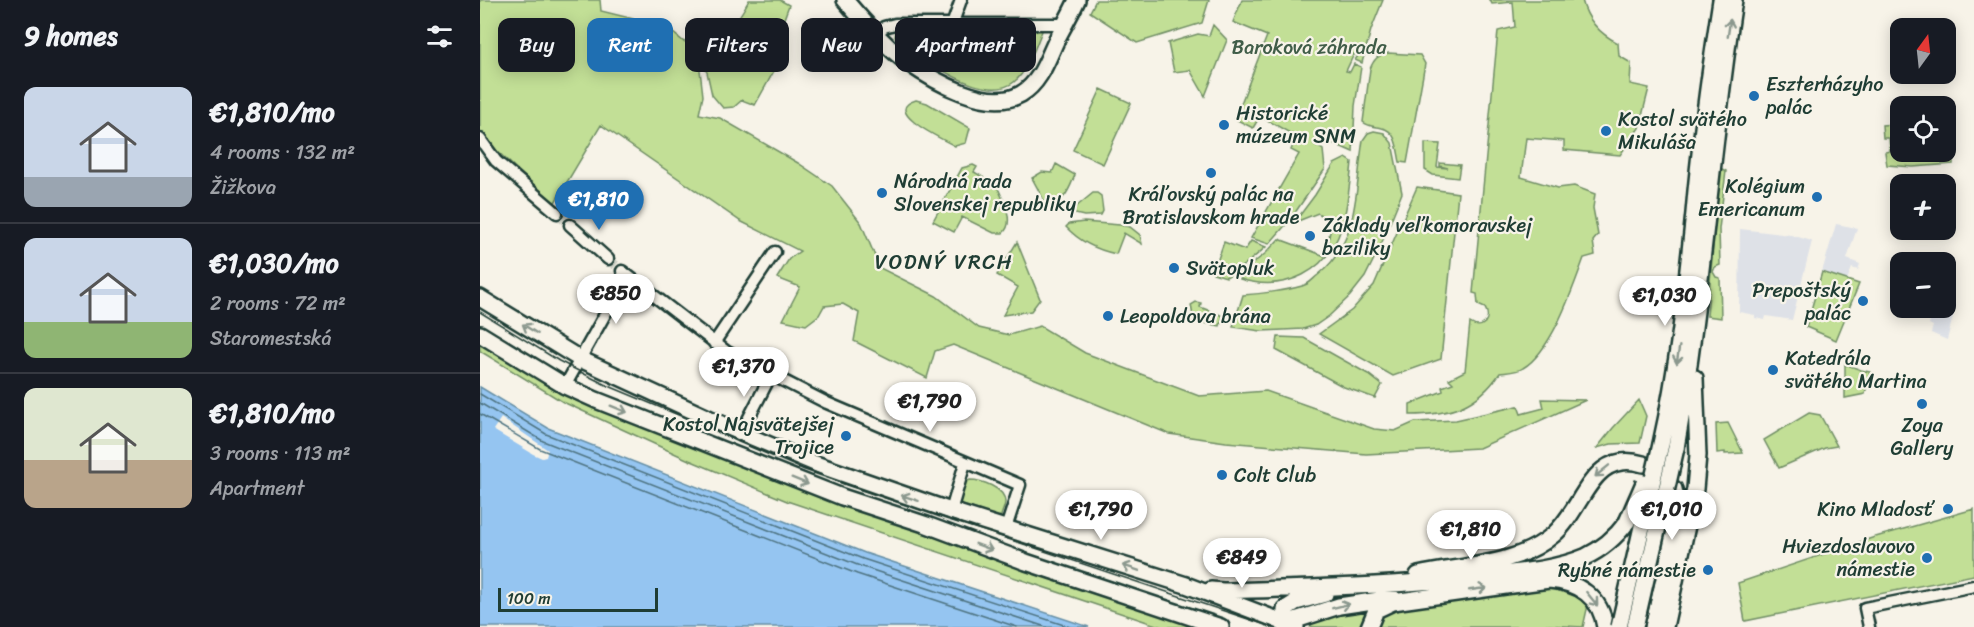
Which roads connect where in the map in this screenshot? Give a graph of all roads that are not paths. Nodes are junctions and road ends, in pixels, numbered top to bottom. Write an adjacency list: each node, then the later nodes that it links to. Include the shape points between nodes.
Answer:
1 (845, 0): 6 (main road)
2 (961, 0): 7 (street)
3 (1077, 0): 9 (main road)
4 (1721, 0): 24 (main road, one-way to 24)
5 (1734, 0): 19 (main road, one-way to 5)
6 (862, 18)
7 (955, 18)
8 (1036, 24): 9 (street)
9 (1065, 24): 10 (main road, via 1035,82 1014,97 992,100 958,90 920,69)
10 (883, 40)
11 (480, 139): 12 (street, via 496,161)
12 (557, 213)
13 (570, 225): 15 (street)
14 (775, 252): 18 (street)
15 (608, 259)
16 (480, 298): 20 (main road, one-way to 16)
17 (480, 334): 22 (main road)
18 (714, 343): 20 (street, via 624,273); 21 (street)
19 (1690, 357): 24 (main road); 42 (main road, via 1695,376 1697,475)
20 (580, 359): 22 (street); 23 (main road)
21 (771, 375): 23 (street); 25 (street)
22 (565, 386): 36 (main road, one-way to 36, via 842,497)
23 (741, 434): 28 (main road, one-way to 23, via 846,476)
24 (1668, 446): 30 (main road, bridge, via 1622,529 1586,556 1524,571); 39 (main road, bridge); 40 (main road, bridge)
25 (965, 463): 28 (street); 29 (street, via 1020,485)
26 (1643, 464): 30 (main road, one-way to 30, via 1623,460 1602,470 1558,530 1530,550 1503,560)
27 (1674, 489): 41 (main road, via 1677,511 1672,547)
28 (951, 511): 29 (main road)
29 (1006, 528): 31 (main road, one-way to 29)
30 (1380, 584): 33 (main road)
31 (1186, 585): 33 (main road, via 1223,591); 35 (main road)
32 (1974, 586): 43 (street, via 1865,608)
33 (1354, 587): 35 (main road, via 1292,604 1285,609)
34 (1420, 597): 35 (main road, one-way to 34, via 1350,604); 37 (main road, via 1382,606 1373,614); 38 (main road, one-way to 38, via 1543,581 1566,582 1590,594)
35 (1285, 626)
36 (1221, 627)
37 (1369, 627)
38 (1605, 627)
39 (1619, 627)
40 (1635, 627)
41 (1653, 627)
42 (1665, 627)
43 (1869, 627)

